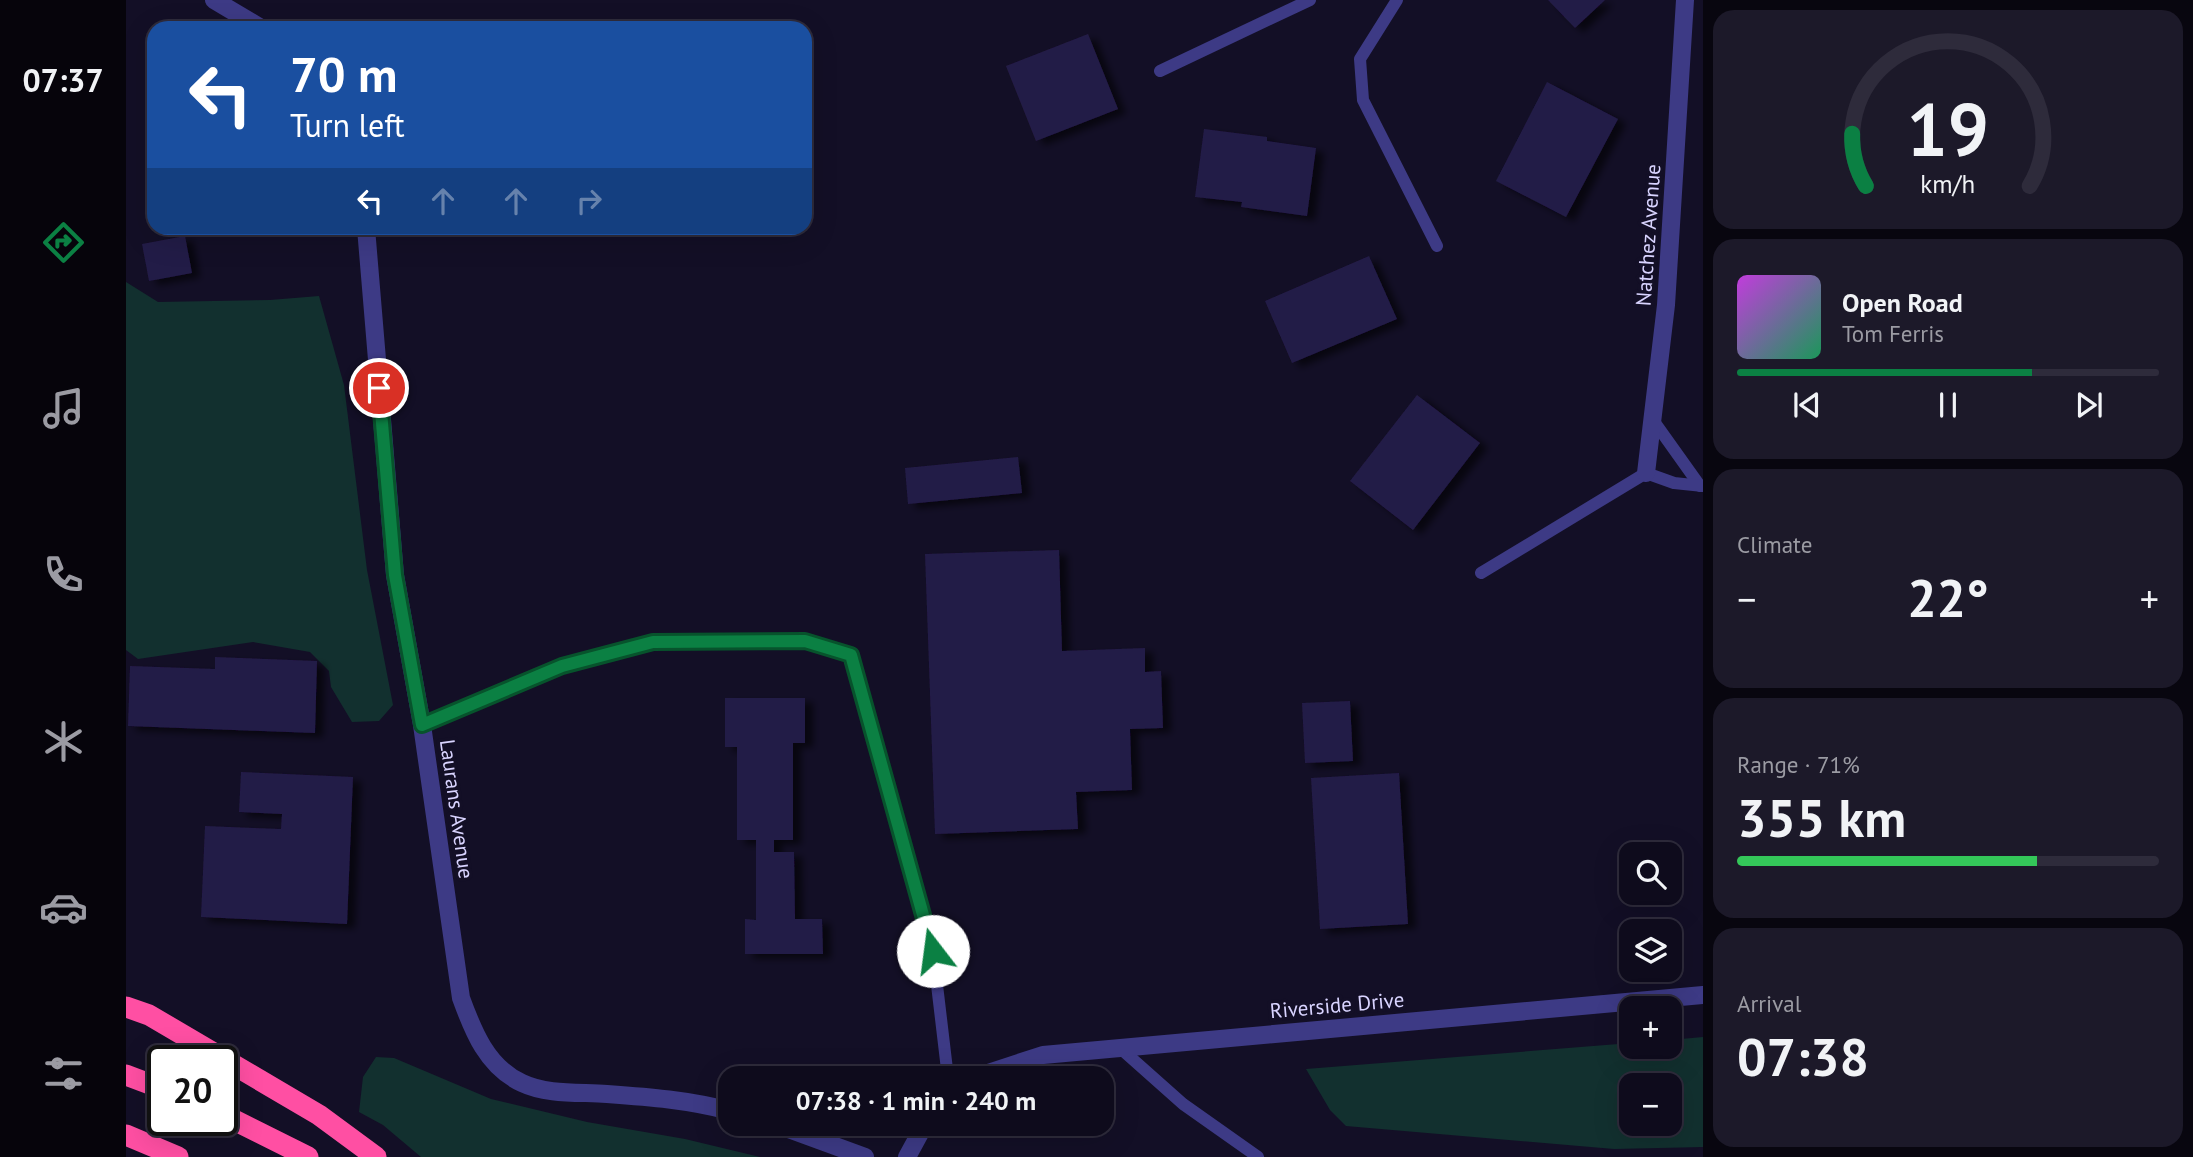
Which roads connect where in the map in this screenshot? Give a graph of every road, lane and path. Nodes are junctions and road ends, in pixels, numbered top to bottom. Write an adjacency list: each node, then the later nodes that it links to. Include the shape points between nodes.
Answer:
1 (214, 0): 5 (street)
2 (1310, 0): 6 (lane)
3 (1396, 0): 8 (lane, via 1360,59 1363,100)
4 (1685, 0): 9 (street, Natchez Avenue, via 1666,305)
5 (249, 21)
6 (1160, 71)
7 (367, 235): 13 (street, Laurans Avenue, via 395,575)
8 (1437, 246)
9 (1653, 420): 10 (street, Natchez Avenue); 11 (lane)
10 (1646, 473): 11 (lane, via 1674,484); 12 (lane)
11 (1701, 486)
12 (1481, 573)
13 (422, 725): 17 (lane, via 562,666 653,642 805,641 851,655 933,951); 21 (street, Laurans Avenue, via 461,998 485,1053 522,1083 551,1090)
14 (1703, 995): 16 (street, Riverside Drive)
15 (126, 1007): 28 (highway, via 149,1015 319,1115)
16 (1119, 1048): 18 (street, Riverside Drive, via 1044,1055); 31 (lane, via 1183,1104)
17 (947, 1066)
18 (1010, 1066)
19 (126, 1075): 20 (highway)
20 (147, 1083)
21 (718, 1108)
22 (238, 1122): 27 (highway)
23 (126, 1135): 26 (highway)
24 (808, 1136): 29 (street)
25 (918, 1136): 30 (street)
26 (178, 1157)
27 (308, 1157)
28 (376, 1157)
29 (865, 1157)
30 (907, 1157)
31 (1258, 1157)

